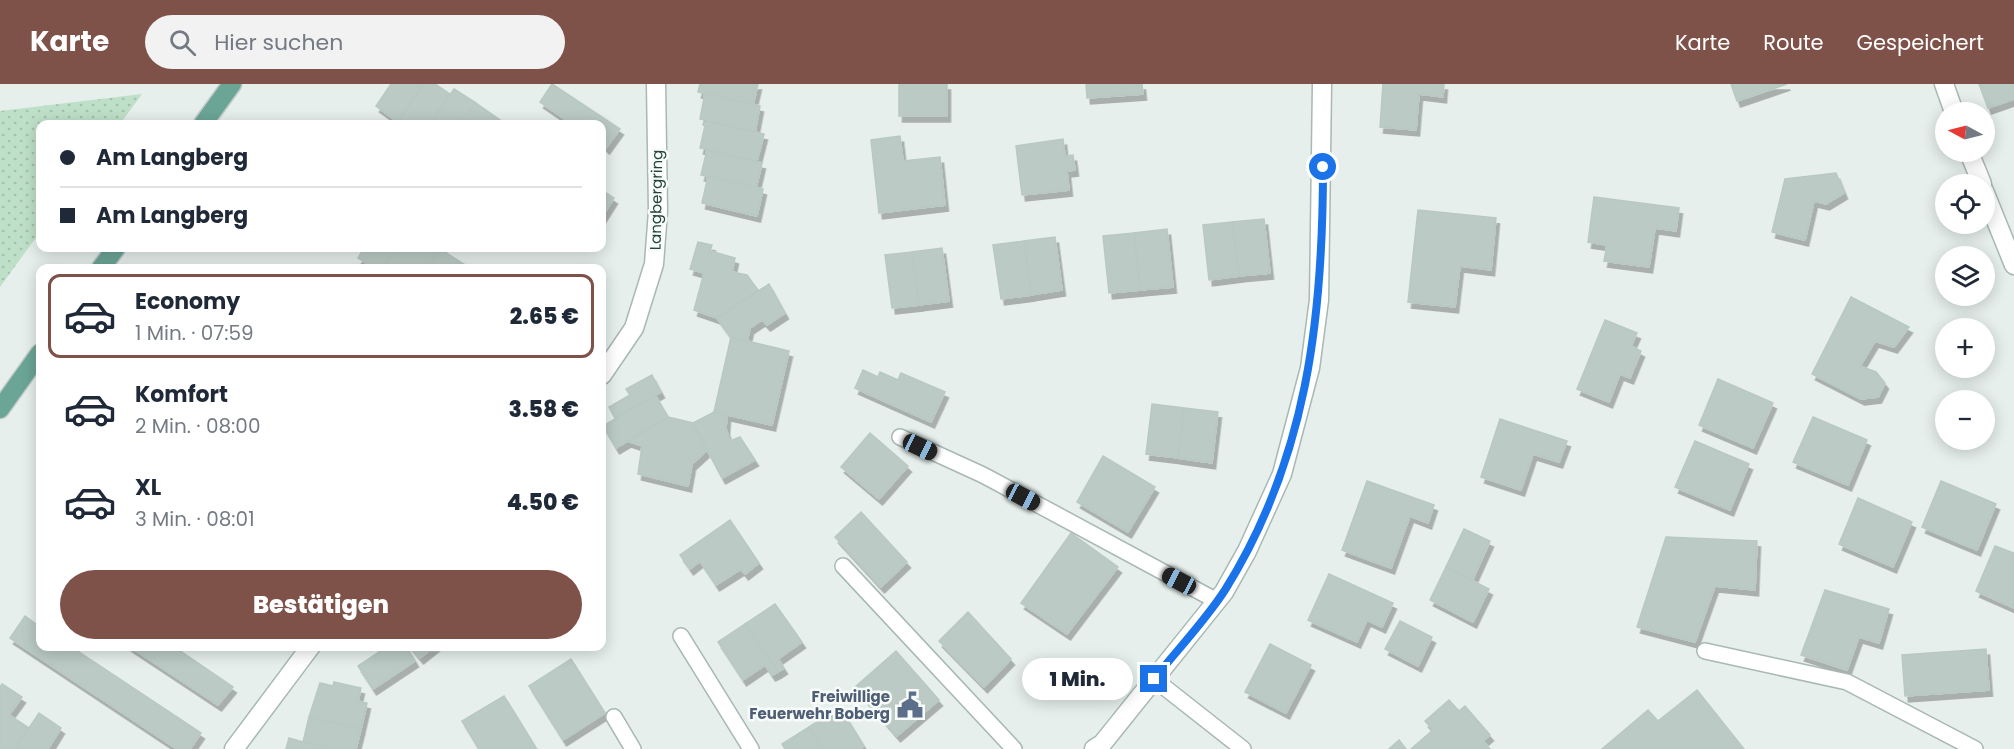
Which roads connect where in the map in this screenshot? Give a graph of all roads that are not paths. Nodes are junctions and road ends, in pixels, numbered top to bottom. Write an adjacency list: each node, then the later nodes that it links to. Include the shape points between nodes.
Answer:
1 (232, 84): 6 (main road)
2 (656, 84): 10 (street, Langbergring, via 658,211 654,264 634,328)
3 (1322, 84): 14 (street, via 1319,300 1310,368 1282,474 1248,551)
4 (1944, 84): 5 (street)
5 (1950, 102)
6 (206, 120)
7 (1995, 218): 8 (street)
8 (2014, 265)
9 (36, 359): 11 (main road)
10 (606, 369)
11 (0, 410)
12 (900, 437): 14 (lane, via 983,475)
13 (843, 566): 23 (lane)
14 (1217, 601): 18 (street)
15 (681, 636): 22 (lane)
16 (307, 651): 20 (street)
17 (1706, 651): 26 (lane, via 1847,682)
18 (1154, 679): 24 (street); 25 (lane)
19 (614, 717): 21 (lane)
20 (234, 749)
21 (633, 749)
22 (751, 749)
23 (1014, 749)
24 (1094, 749)
25 (1243, 749)
26 (1975, 749)

